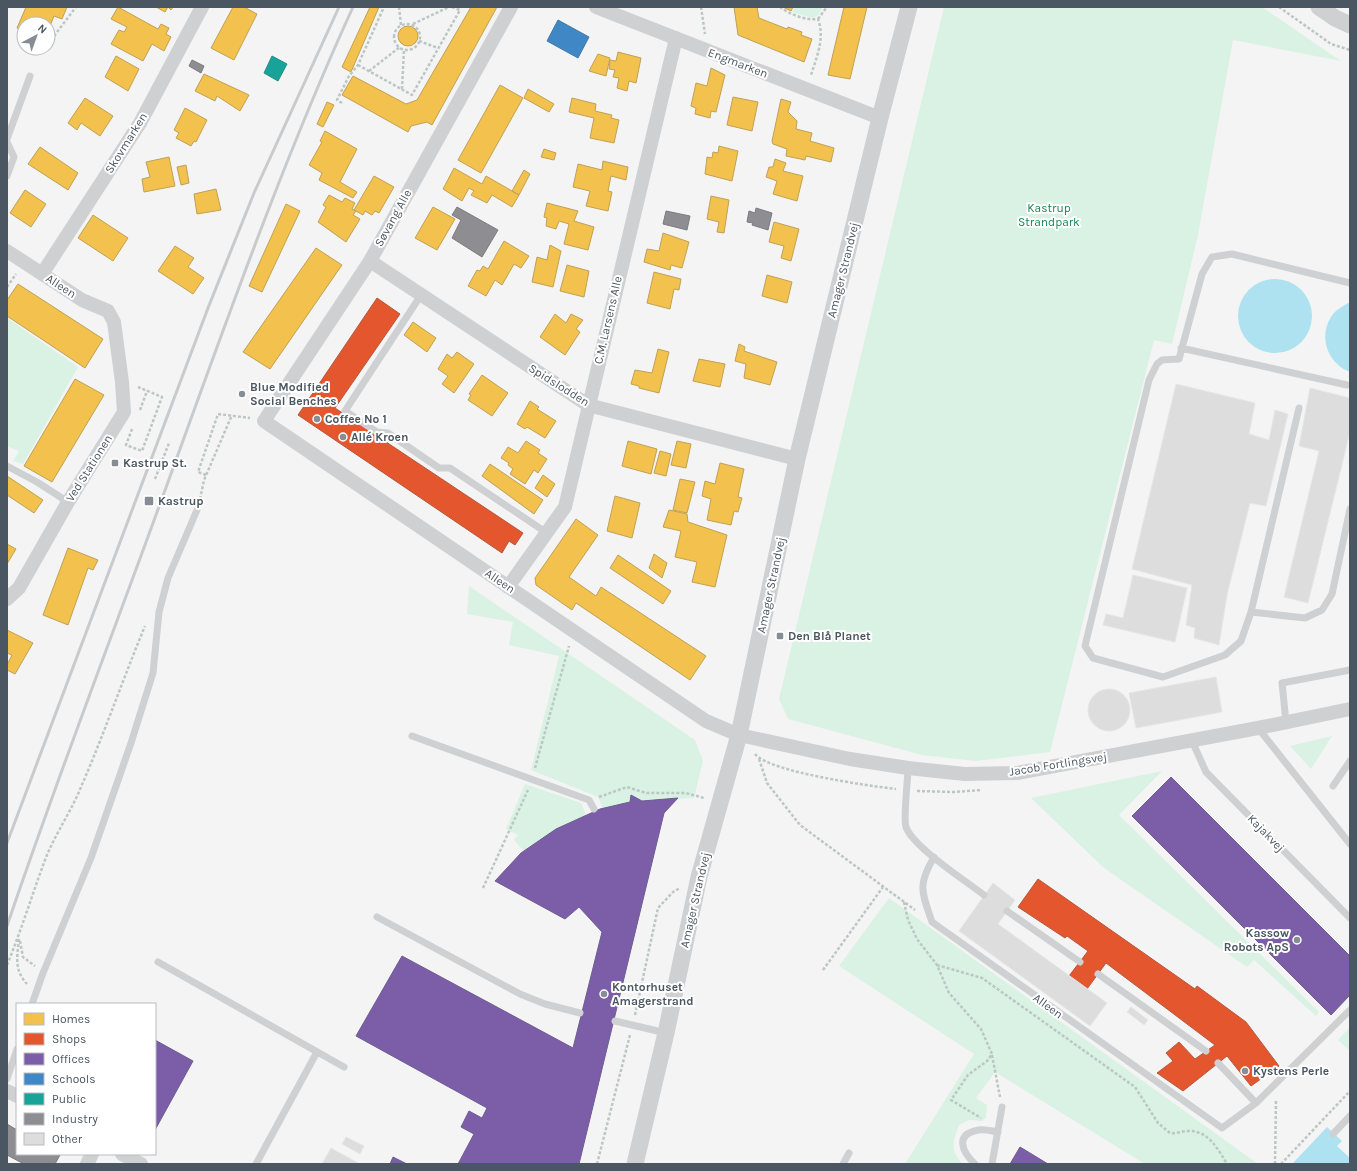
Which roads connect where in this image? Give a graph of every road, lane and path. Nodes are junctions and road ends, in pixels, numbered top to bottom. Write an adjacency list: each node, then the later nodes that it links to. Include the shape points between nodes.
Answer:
1 (76, 7): 19 (path)
2 (202, 7): 39 (street, Skovmarken, via 140,123)
3 (384, 7): 27 (path)
4 (400, 7): 16 (path)
5 (449, 7): 17 (path)
6 (452, 7): 23 (path, via 460,10)
7 (511, 7): 38 (street, Søvang Alle)
8 (596, 7): 20 (street, Engmarken)
9 (702, 7): 25 (path, via 705,36)
10 (780, 7): 15 (path, via 784,11 811,20)
11 (827, 7): 15 (path)
12 (909, 7): 33 (street, Amager Strandvej)
13 (1280, 7): 26 (path, via 1331,44)
14 (1319, 7): 18 (street)
15 (818, 19): 31 (path, via 822,30 820,44)
16 (401, 25): 17 (path); 22 (path, via 394,36)
17 (413, 25): 21 (path, via 419,30)
18 (1350, 25)
19 (56, 33)
20 (676, 38): 25 (street, Engmarken); 47 (street, C.M. Larsens Alle)
21 (419, 41): 23 (path); 24 (path, via 412,49)
22 (400, 47): 24 (path); 28 (path)
23 (438, 48): 30 (path, via 412,95)
24 (404, 49): 30 (path)
25 (703, 49): 31 (street, Engmarken)
26 (1350, 50)
27 (358, 65): 28 (path); 32 (path, via 336,100)
28 (369, 71): 30 (path)
29 (30, 76): 34 (lane)
30 (402, 89)
31 (806, 89): 33 (street, Engmarken)
32 (342, 103)
33 (880, 118): 54 (street, Amager Strandvej)
34 (7, 139)
35 (7, 142): 36 (lane, via 14,157)
36 (7, 176)
37 (7, 251): 39 (street, Alleen)
38 (370, 261): 41 (street, Spidslodden); 51 (street, Søvang Alle)
39 (42, 274): 42 (street, Alleen, via 82,300 108,310)
40 (1350, 283): 43 (lane, via 1232,254 1212,257 1202,274)
41 (421, 295): 47 (street, Spidslodden); 61 (lane, via 345,411 377,432 388,433 439,468 450,468)
42 (114, 322): 44 (street, Ved Stationen)
43 (1181, 348): 45 (lane); 64 (lane, via 1179,359 1162,360 1157,364 1149,380 1085,646 1093,658 1163,677 1225,655 1241,640)
44 (122, 382): 46 (path); 58 (street, Ved Stationen, via 124,412)
45 (1347, 385)
46 (147, 391): 49 (path); 52 (path, via 162,397 142,451 126,445)
47 (588, 405): 54 (street, Spidslodden); 61 (street, C.M. Larsens Alle, via 565,507)
48 (1299, 408): 64 (lane)
49 (139, 411)
50 (232, 415): 51 (path); 56 (path); 56 (path, via 218,414 198,472)
51 (264, 421): 62 (street, Alleen)
52 (134, 425)
53 (169, 443): 57 (path)
54 (797, 459): 71 (street, Amager Strandvej)
55 (7, 466): 58 (lane)
56 (206, 475): 60 (path)
57 (155, 479)
58 (68, 502): 63 (street, Ved Stationen, via 20,588)
59 (1350, 509): 64 (lane, via 1332,594 1322,610 1305,618)
60 (198, 510): 99 (lane, via 168,578 159,612 153,673 131,742 91,858)
61 (547, 533): 62 (street, C.M. Larsens Alle)
62 (508, 587): 66 (street, Alleen)
63 (7, 599)
64 (1251, 612)
65 (147, 621): 93 (path, via 82,786 46,859)
66 (577, 634): 71 (street, Alleen, via 706,721); 77 (path, via 568,647)
67 (1350, 670): 69 (lane, via 1282,683)
68 (1350, 709): 69 (street, Jacob Fortlingsvej)
69 (1286, 722): 70 (street, Jacob Fortlingsvej)
70 (1258, 728): 73 (street, Jacob Fortlingsvej); 82 (lane)
71 (739, 735): 76 (street, Jacob Fortlingsvej, via 850,759); 80 (street, Amager Strandvej)
72 (412, 736): 77 (lane)
73 (1192, 741): 76 (street, Jacob Fortlingsvej, via 1017,773 964,774); 91 (lane, Kajakvej, via 1206,772)
74 (759, 759): 85 (path, via 767,783 800,825)
75 (1350, 761): 78 (lane)
76 (908, 768): 83 (lane, via 906,826 912,837)
77 (532, 779): 79 (lane); 86 (path)
78 (1333, 786)
79 (589, 800): 80 (path, via 627,787 646,793 686,793); 81 (lane)
80 (720, 802): 84 (street, Amager Strandvej)
81 (594, 809)
82 (1350, 844)
83 (934, 857): 87 (lane); 92 (lane, via 922,882 924,900)
84 (699, 877): 106 (path, via 673,892 658,908); 107 (street, Amager Strandvej)
85 (883, 887): 88 (path); 98 (path)
86 (483, 888)
87 (984, 895)
88 (904, 902): 92 (path); 96 (path, via 908,920 917,939)
89 (1007, 911): 95 (lane)
90 (377, 917): 104 (lane, via 520,994)
91 (1350, 918)
92 (932, 922): 119 (lane, Alleen, via 1222,1128)
93 (20, 934): 97 (path); 99 (path, via 23,957); 101 (path, via 17,970)
94 (158, 962): 110 (lane)
95 (1080, 962)
96 (937, 965): 111 (path, via 949,993 981,1029); 135 (path, via 982,978 1135,1087 1158,1123 1170,1133 1199,1132 1209,1138)
97 (7, 966)
98 (823, 970)
99 (43, 972): 101 (lane)
100 (1098, 974): 108 (lane)
101 (36, 993): 102 (lane)
102 (32, 1003)
103 (1350, 1010): 115 (lane)
104 (580, 1013)
105 (615, 1021): 106 (lane)
106 (632, 1025): 107 (lane); 130 (path)
107 (666, 1033): 131 (street, Amager Strandvej)
108 (1206, 1051)
109 (16, 1052): 114 (lane)
110 (316, 1052): 113 (lane); 129 (lane)
111 (992, 1054): 120 (path); 122 (path, via 988,1061 968,1075 951,1100)
112 (1218, 1063): 119 (lane)
113 (344, 1067)
114 (7, 1079)
115 (1276, 1083): 119 (lane); 136 (path)
116 (7, 1091): 118 (street)
117 (1350, 1091): 137 (path)
118 (16, 1096)
119 (1256, 1103)
120 (1002, 1107): 122 (lane)
121 (1350, 1116): 123 (lane)
122 (998, 1130): 133 (lane, via 969,1133 962,1141 962,1149); 134 (lane)
123 (1333, 1134)
124 (849, 1153): 132 (lane)
125 (92, 1155): 127 (street)
126 (124, 1155): 128 (street)
127 (87, 1164)
128 (141, 1164)
129 (256, 1164)
130 (598, 1164)
131 (635, 1164)
132 (843, 1164)
133 (975, 1164)
134 (992, 1164)
135 (1227, 1164)
136 (1275, 1164)
137 (1281, 1164)

